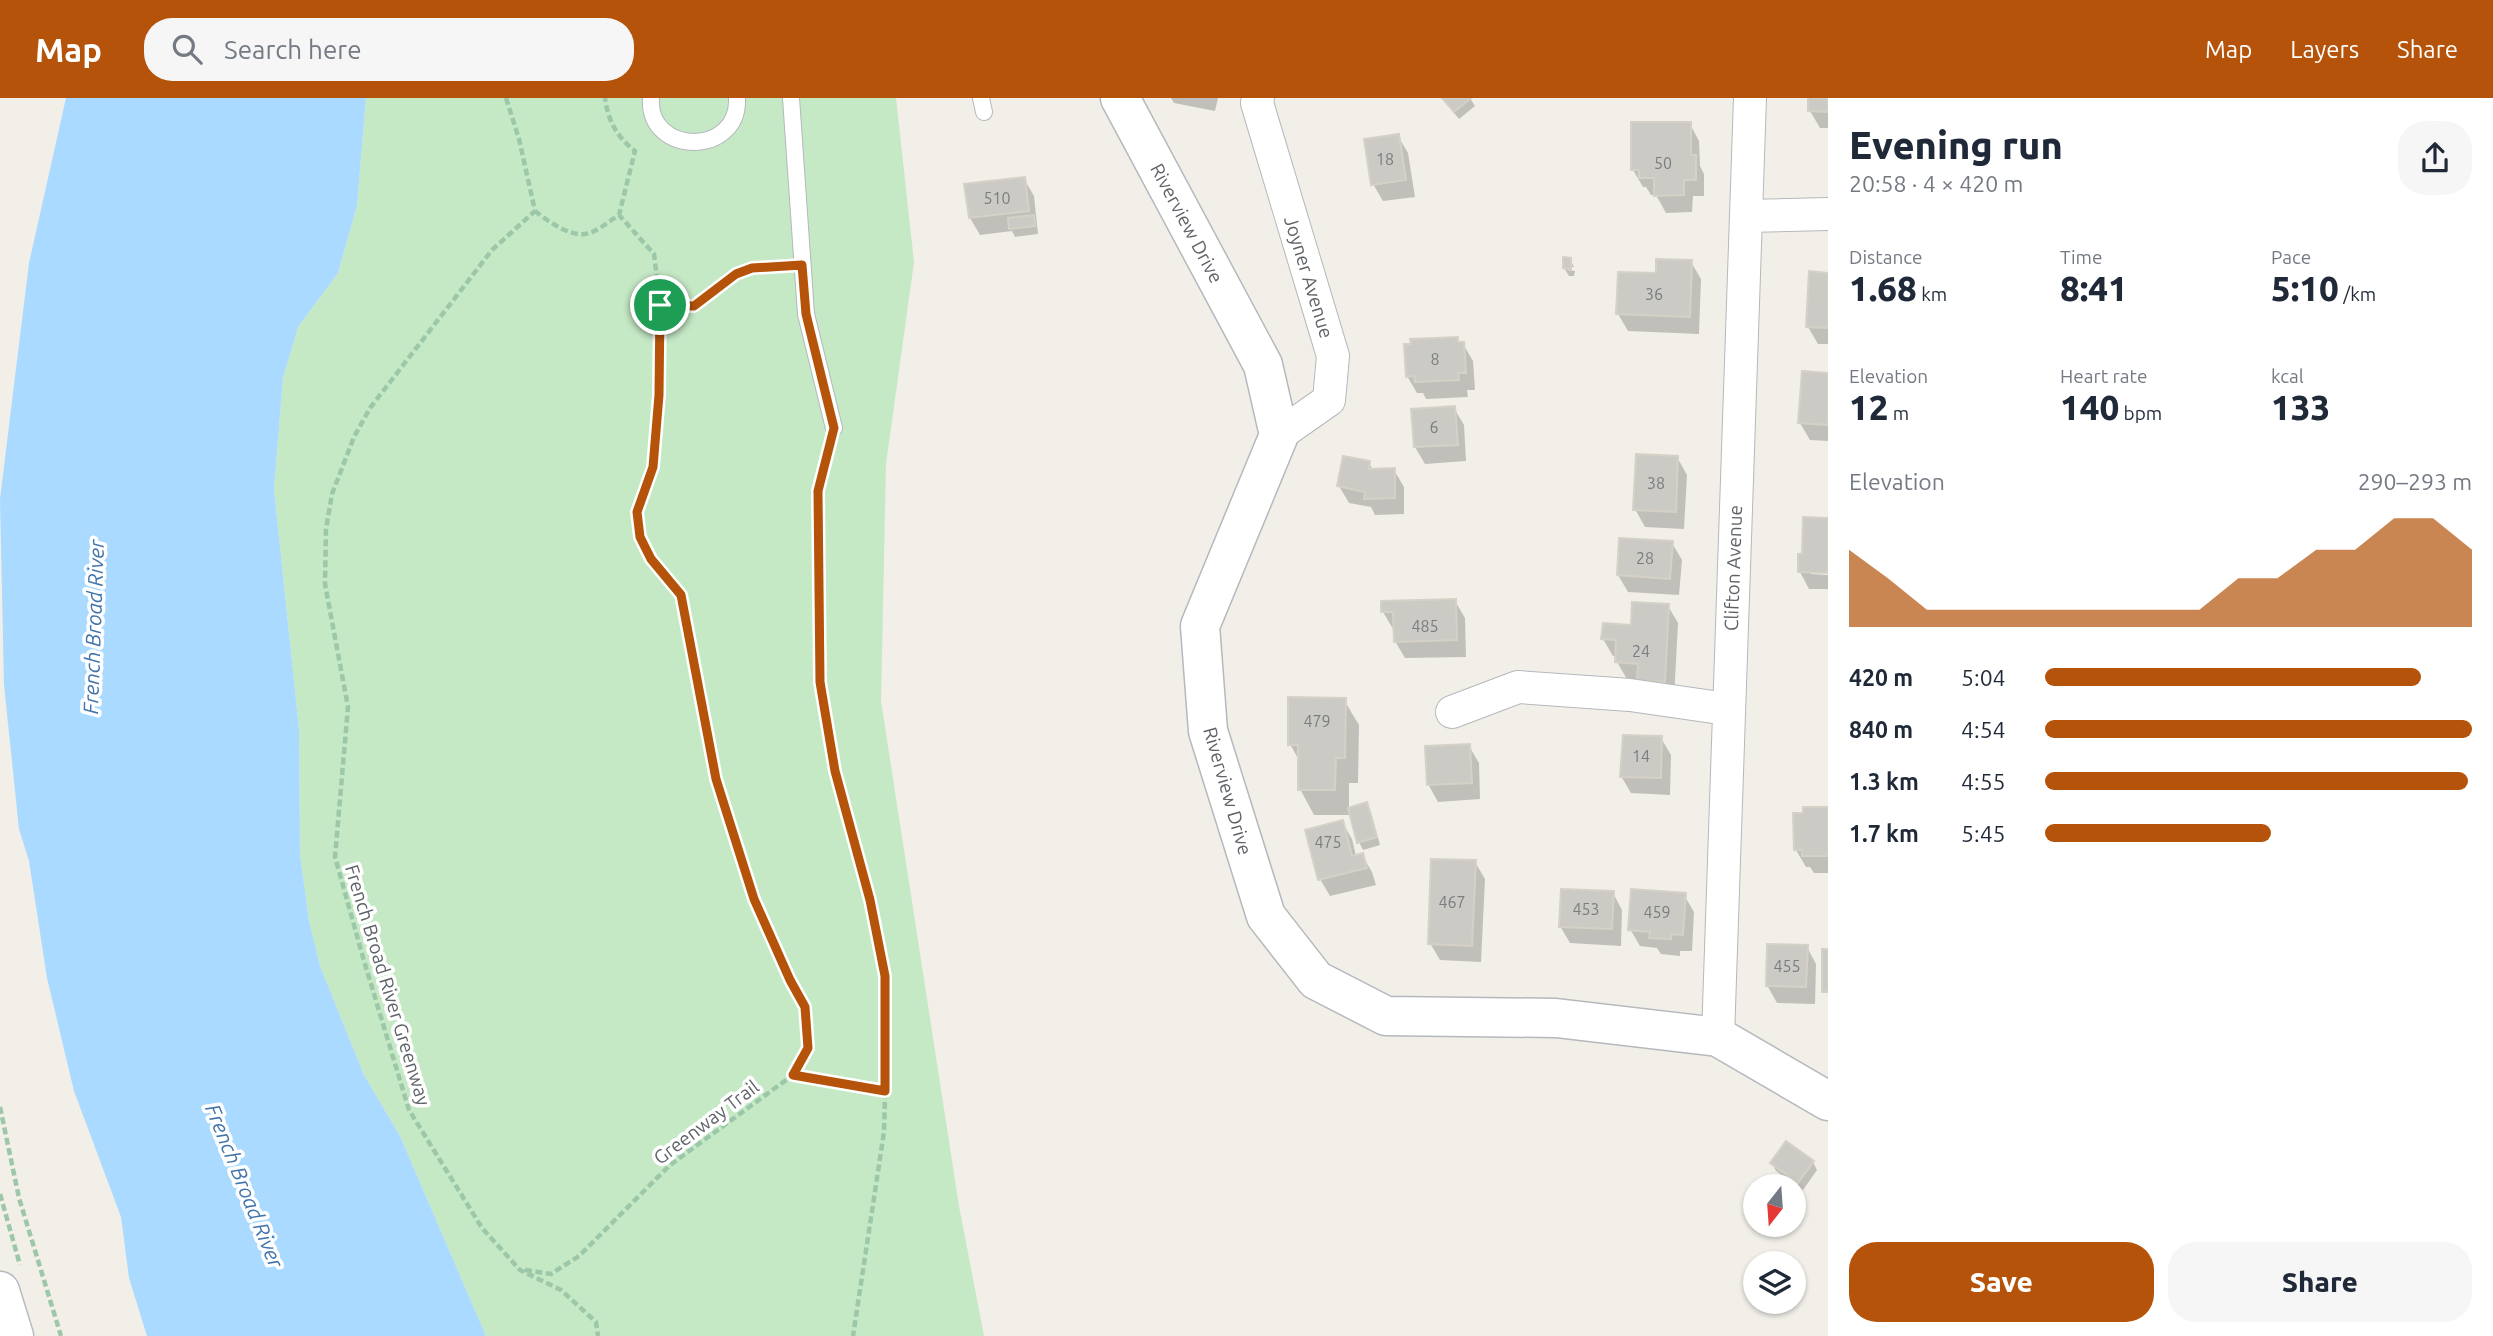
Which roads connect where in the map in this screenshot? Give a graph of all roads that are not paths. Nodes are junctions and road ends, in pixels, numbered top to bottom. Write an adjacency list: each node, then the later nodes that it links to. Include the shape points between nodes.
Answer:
1 (651, 98): 2 (lane, via 654,118 663,130 674,138 702,142 726,129)
2 (737, 98)
3 (791, 98): 9 (lane, via 806,314)
4 (1120, 98): 10 (street, Riverview Drive, via 1263,365)
5 (1258, 98): 10 (street, Joyner Avenue, via 1332,356 1329,400)
6 (1749, 98): 8 (street, Clifton Avenue)
7 (1828, 214): 8 (street)
8 (1746, 216): 11 (street, Clifton Avenue)
9 (834, 428)
10 (1279, 435): 13 (street, Riverview Drive, via 1200,626 1208,731 1266,916 1316,980 1386,1016 1556,1018)
11 (1727, 709): 12 (street, via 1630,695 1518,687); 13 (street, Clifton Avenue)
12 (1452, 712)
13 (1718, 1037): 14 (street, Riverview Drive)
14 (1828, 1101)
15 (0, 1291): 16 (street)
16 (14, 1336)

